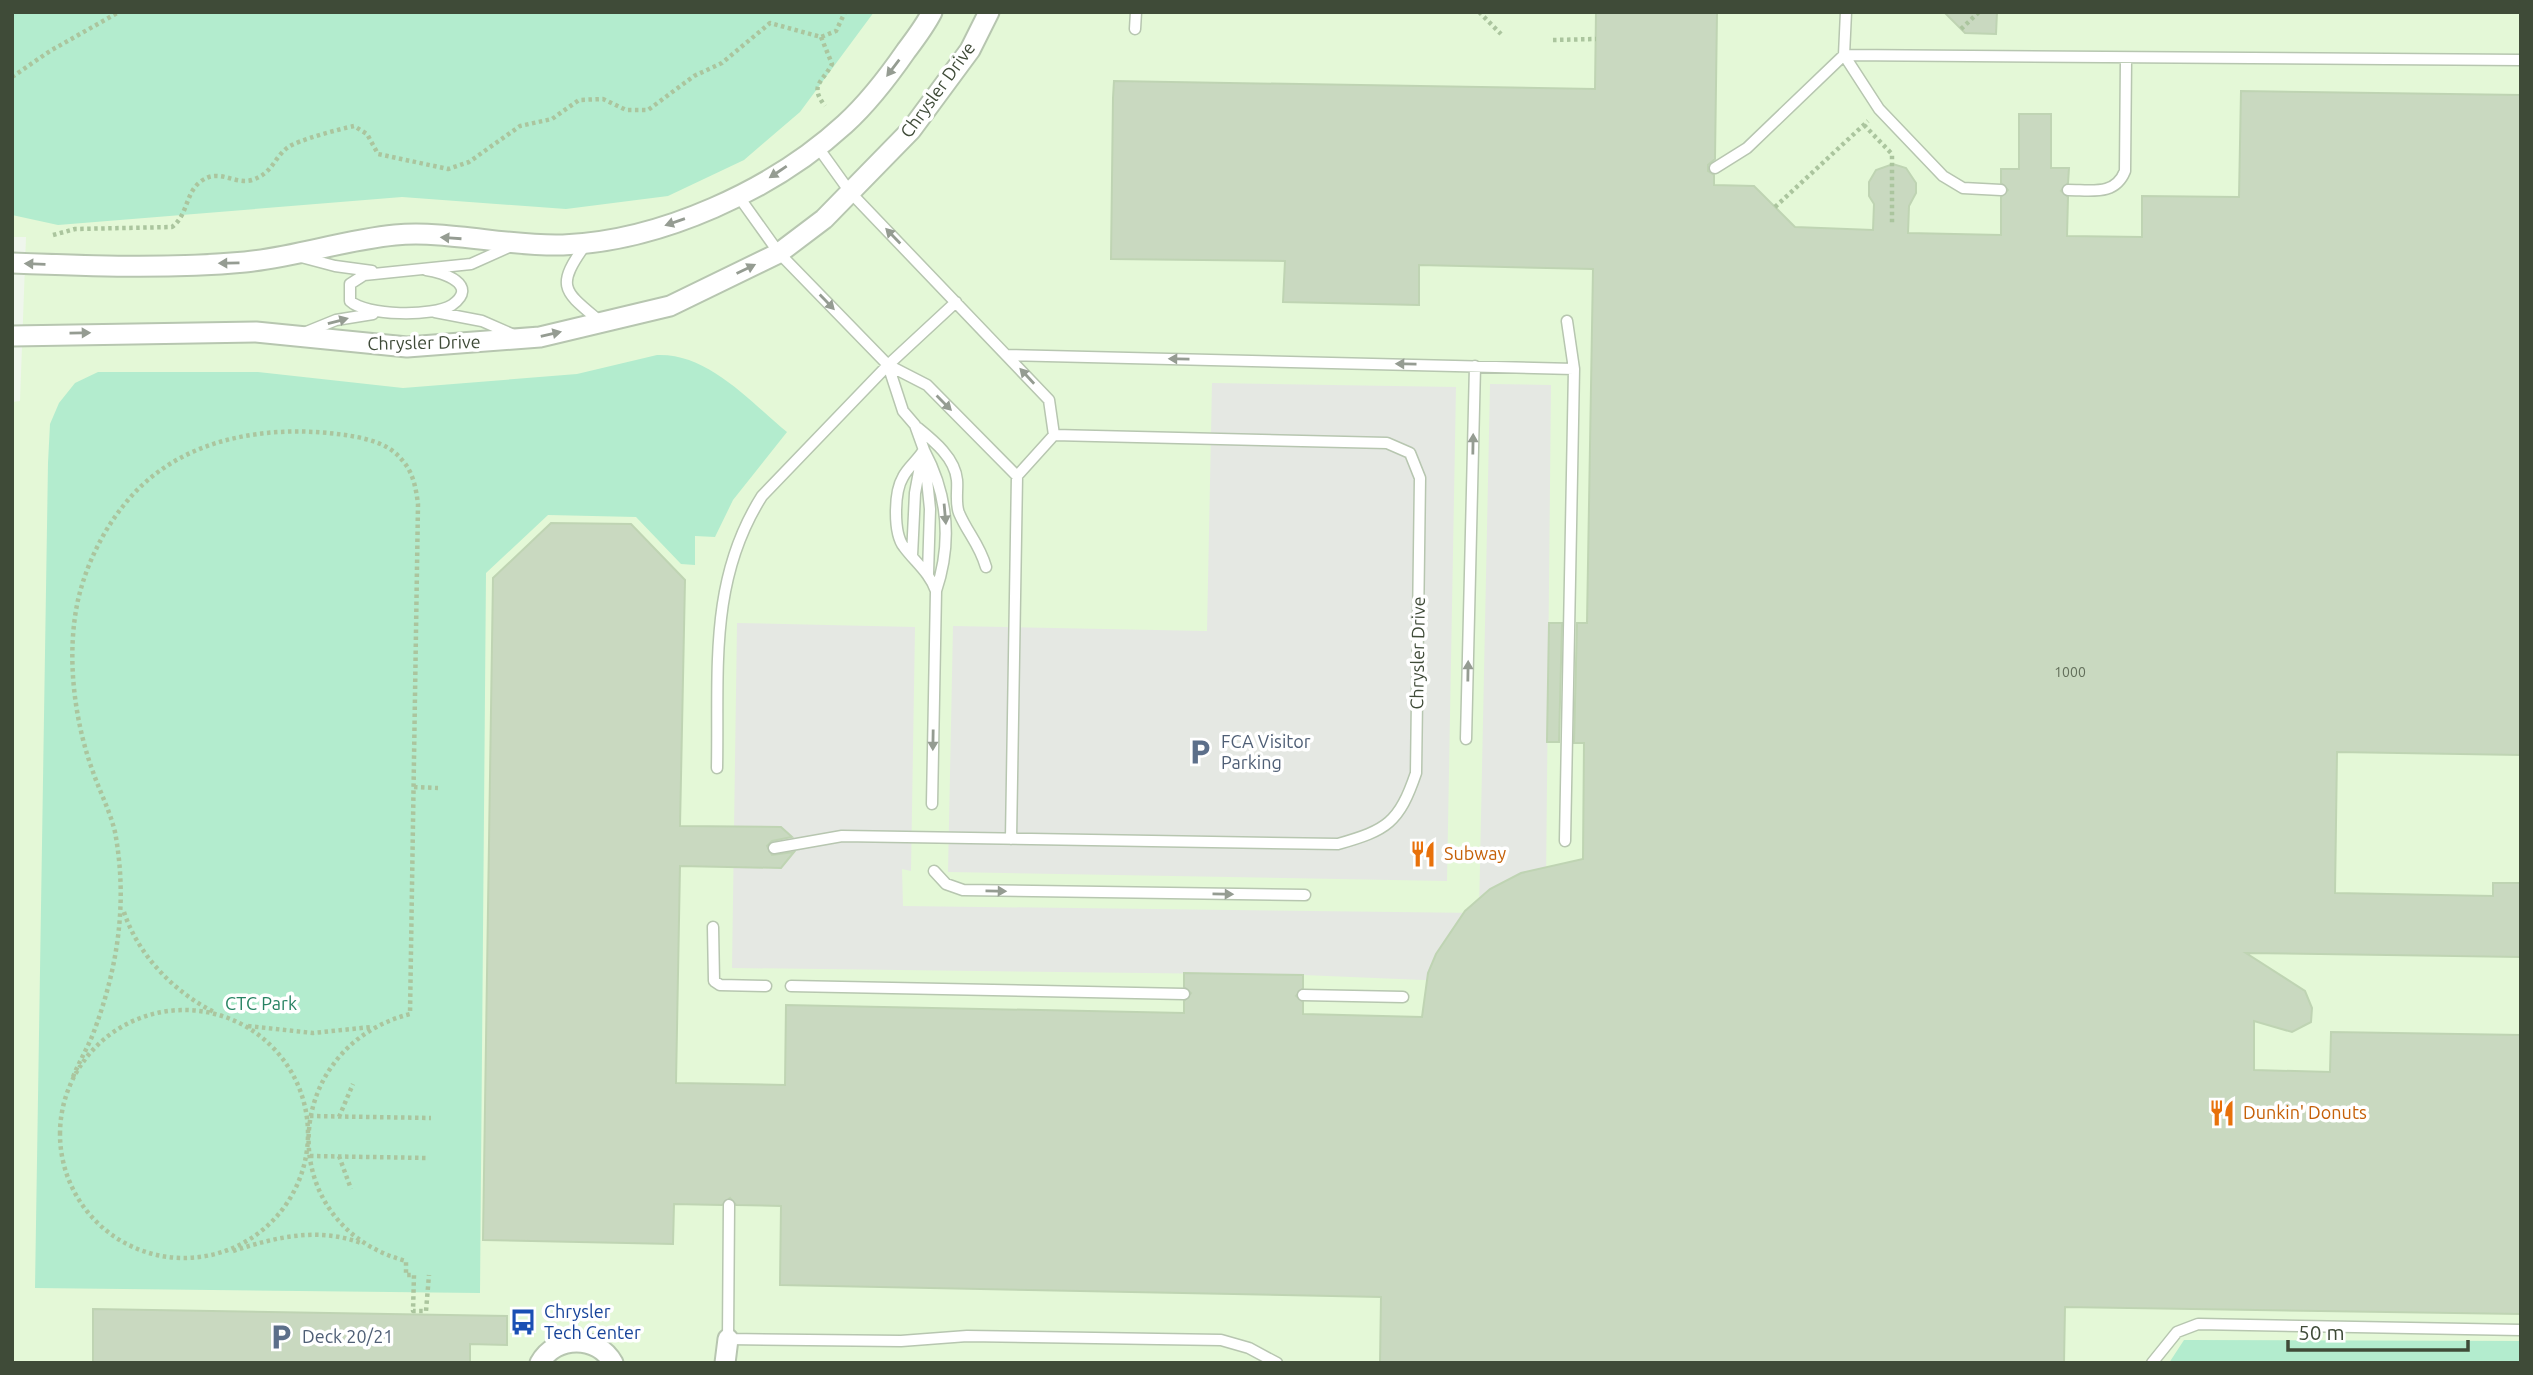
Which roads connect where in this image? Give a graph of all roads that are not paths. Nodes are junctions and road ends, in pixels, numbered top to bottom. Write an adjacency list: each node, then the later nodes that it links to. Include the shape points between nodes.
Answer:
1 (933, 12): 9 (street, one-way to 9, via 890,74 843,126)
2 (989, 12): 13 (street, Chrysler Drive, via 970,50 911,130)
3 (1136, 12): 5 (lane)
4 (1846, 12): 6 (lane)
5 (1135, 29)
6 (1844, 54): 7 (lane); 10 (lane, via 1747,148); 11 (lane, via 1880,109 1943,176 1963,188)
7 (2126, 59): 8 (lane); 12 (lane, via 2125,171 2120,183 2109,190)
8 (2521, 60)
9 (817, 146): 13 (lane); 14 (street, one-way to 14)
10 (1714, 168)
11 (2001, 190)
12 (2068, 191)
13 (850, 192): 17 (street, Chrysler Drive, via 824,219); 22 (lane, one-way to 13)
14 (739, 197): 15 (street, one-way to 15, via 676,223); 17 (lane)
15 (586, 243): 16 (street); 26 (lane, via 566,274 567,288)
16 (514, 244): 18 (street, one-way to 18, via 399,235 351,241); 20 (lane, via 471,264)
17 (779, 253): 26 (street, Chrysler Drive, one-way to 17, via 670,306); 31 (lane, one-way to 31)
18 (297, 256): 19 (street, one-way to 19, via 229,263); 21 (lane)
19 (12, 263)
20 (426, 270): 21 (lane); 23 (lane, via 450,275 460,289 451,305)
21 (379, 272): 24 (lane, via 356,279 349,293 357,307)
22 (956, 302): 30 (lane); 31 (lane)
23 (427, 310): 24 (lane); 29 (lane, via 482,321)
24 (381, 313): 28 (lane, one-way to 24, via 336,320)
25 (1567, 321): 33 (lane)
26 (602, 323): 29 (street, Chrysler Drive, one-way to 26)
27 (12, 336): 28 (street, Chrysler Drive, one-way to 28, via 185,331)
28 (297, 336): 29 (street, Chrysler Drive, via 407,347)
29 (523, 339)
30 (1007, 355): 32 (lane, one-way to 30); 35 (lane, one-way to 30, via 1049,400)
31 (888, 365): 34 (lane, via 903,411); 37 (lane, one-way to 37, via 927,385); 43 (lane, via 762,496 735,544 720,616)
32 (1475, 366): 33 (lane); 42 (lane, one-way to 32)
33 (1574, 369): 46 (lane)
34 (915, 425): 36 (lane); 39 (lane, via 951,463 957,477 958,511 980,544)
35 (1054, 435): 37 (lane); 45 (lane, Chrysler Drive, via 1387,443 1410,453 1420,478 1416,773 1405,804 1379,832 1338,844)
36 (924, 450): 38 (lane, via 915,493); 38 (lane, via 898,490 897,532); 40 (lane, via 930,509); 41 (lane, one-way to 41, via 937,475 946,526 945,566)
37 (1017, 476): 45 (lane)
38 (912, 556): 40 (lane)
39 (986, 567)
40 (928, 574): 41 (lane)
41 (936, 591): 44 (lane, one-way to 44)
42 (1466, 739)
43 (718, 768)
44 (932, 804)
45 (1011, 839): 47 (lane, Chrysler Drive, via 842,836)
46 (1565, 841)
47 (774, 848)
48 (934, 871): 49 (lane, one-way to 49, via 946,884 963,890)
49 (1305, 895)
50 (713, 927): 51 (lane, via 714,981)
51 (765, 986)
52 (791, 986): 53 (lane)
53 (1184, 994)
54 (1303, 995): 55 (lane)
55 (1403, 997)
56 (729, 1205): 58 (lane)
57 (2521, 1330): 63 (lane, via 2198,1324 2176,1332)
58 (728, 1339): 61 (street); 62 (lane, via 1221,1340 1250,1348)
59 (540, 1363): 60 (street, via 552,1349 578,1341 601,1349)
60 (613, 1363)
61 (725, 1363)
62 (1277, 1363)
63 (2152, 1363)

